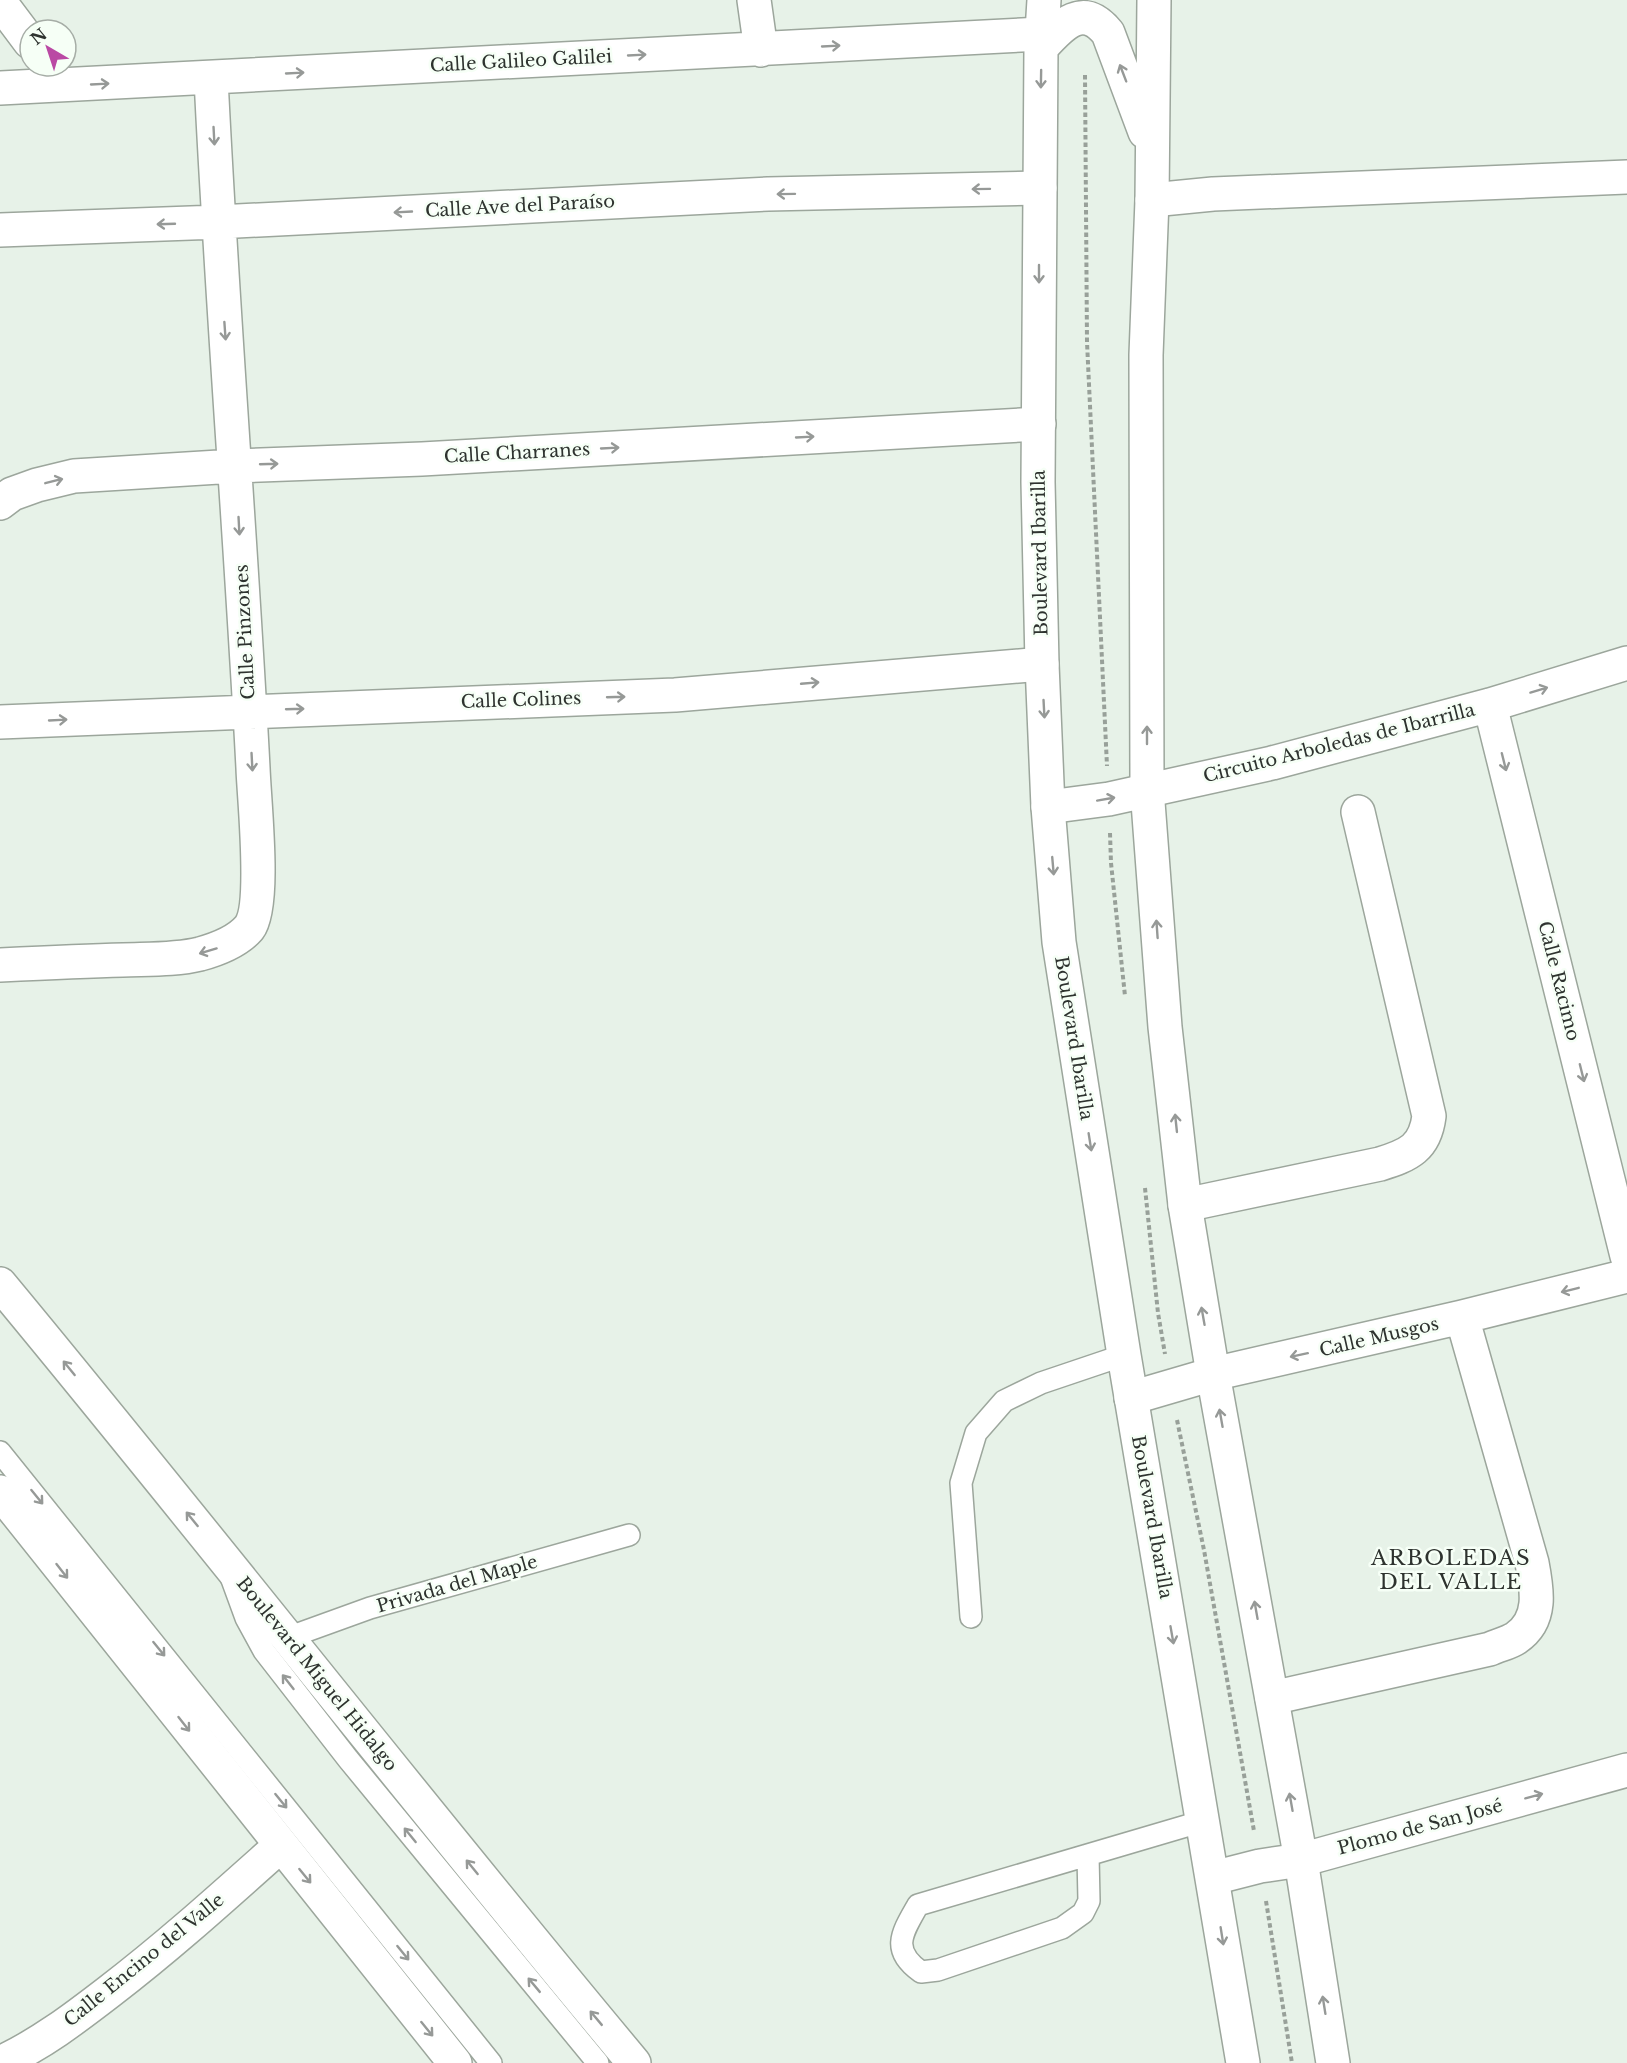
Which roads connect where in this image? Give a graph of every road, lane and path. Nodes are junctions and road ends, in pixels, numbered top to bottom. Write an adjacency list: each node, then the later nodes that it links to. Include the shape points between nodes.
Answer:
1 (754, 0): 7 (street)
2 (1044, 0): 6 (street, Boulevard Ibarilla)
3 (1154, 0): 12 (street)
4 (0, 2): 5 (street)
5 (18, 26)
6 (1042, 41): 7 (street, Calle Galileo Galilei, one-way to 6); 12 (street, one-way to 6, via 1108,33 1101,25 1084,18 1072,19); 14 (street, Boulevard Ibarilla, one-way to 14)
7 (761, 50): 10 (street, Calle Galileo Galilei, one-way to 7)
8 (78, 76): 10 (street, Calle Galileo Galilei, one-way to 10)
9 (46, 78): 11 (street, Calle Galileo Galilei)
10 (211, 78): 16 (street, Calle Pinzones, one-way to 16)
11 (0, 88)
12 (1151, 148): 15 (street)
13 (1627, 177): 15 (street, via 1225,193)
14 (1040, 188): 16 (street, Calle Ave del Paraíso, one-way to 16, via 768,194); 18 (street, Boulevard Ibarilla, one-way to 18)
15 (1152, 200): 26 (street, one-way to 15, via 1146,355)
16 (218, 222): 17 (street, Calle Ave del Paraíso, one-way to 17); 19 (street, Calle Pinzones, one-way to 19)
17 (0, 230)
18 (1039, 424): 19 (street, Calle Charranes, one-way to 18, via 422,459); 22 (street, Boulevard Ibarilla)
19 (235, 465): 20 (street, Calle Charranes, one-way to 19, via 37,485 74,476); 24 (street, Calle Pinzones, one-way to 24)
20 (0, 502)
21 (1627, 663): 23 (street, Circuito Arboledas de Ibarrilla, one-way to 21)
22 (1042, 664): 24 (street, Calle Colines, one-way to 22, via 675,694); 27 (street, Boulevard Ibarilla, one-way to 27)
23 (1490, 705): 26 (street, Circuito Arboledas de Ibarrilla, via 1272,763); 31 (street, Calle Racimo, one-way to 31)
24 (250, 711): 25 (street, Calle Colines, one-way to 24); 29 (street, Calle Pinzones, one-way to 29, via 258,889 254,919 248,929 220,948 197,955)
25 (0, 722)
26 (1147, 789): 27 (street, Circuito Arboledas de Ibarrilla, one-way to 26, via 1109,799); 30 (street, one-way to 26, via 1165,1027)
27 (1048, 807): 35 (street, Boulevard Ibarilla, one-way to 35, via 1059,942)
28 (1358, 812): 30 (street, via 1429,1116 1427,1132 1402,1157 1380,1164)
29 (0, 965)
30 (1185, 1205): 36 (street, one-way to 30)
31 (1627, 1256)
32 (1627, 1276): 34 (street, Calle Musgos, one-way to 34)
33 (6, 1295): 41 (street, Boulevard Miguel Hidalgo, one-way to 33)
34 (1462, 1317): 36 (street, Calle Musgos, one-way to 36); 44 (street, via 1532,1563 1538,1595 1532,1620 1517,1637 1490,1649)
35 (1124, 1355): 37 (street, Boulevard Ibarilla); 42 (lane, via 1041,1383 1004,1401 975,1433 961,1483)
36 (1213, 1374): 37 (street, Calle Musgos); 44 (street, one-way to 36)
37 (1131, 1398): 46 (street, Boulevard Ibarilla, one-way to 46)
38 (0, 1452): 53 (lane, one-way to 53)
39 (0, 1492): 47 (street, one-way to 47)
40 (629, 1535): 43 (lane, Privada del Maple, via 370,1608)
41 (225, 1560): 43 (street, Boulevard Miguel Hidalgo); 54 (lane, one-way to 41, via 264,1652 235,1594)
42 (971, 1617)
43 (287, 1638): 55 (street, Boulevard Miguel Hidalgo, one-way to 43)
44 (1272, 1698): 49 (street, one-way to 44)
45 (1627, 1770): 49 (street, Plomo de San José, one-way to 45)
46 (1203, 1821): 48 (lane); 50 (street, Boulevard Ibarilla)
47 (280, 1846): 51 (street, Calle Encino del Valle, via 161,1952 66,2025); 52 (street, one-way to 52)
48 (1088, 1855): 48 (lane, via 1089,1901 1083,1912 1062,1928 938,1970 921,1972 907,1962 901,1942 904,1928 918,1905)
49 (1301, 1860): 50 (street, Plomo de San José); 57 (street, one-way to 49)
50 (1213, 1878): 56 (street, Boulevard Ibarilla, one-way to 56)
51 (0, 2063)
52 (455, 2063)
53 (491, 2063)
54 (598, 2063)
55 (634, 2063)
56 (1243, 2063)
57 (1333, 2063)

